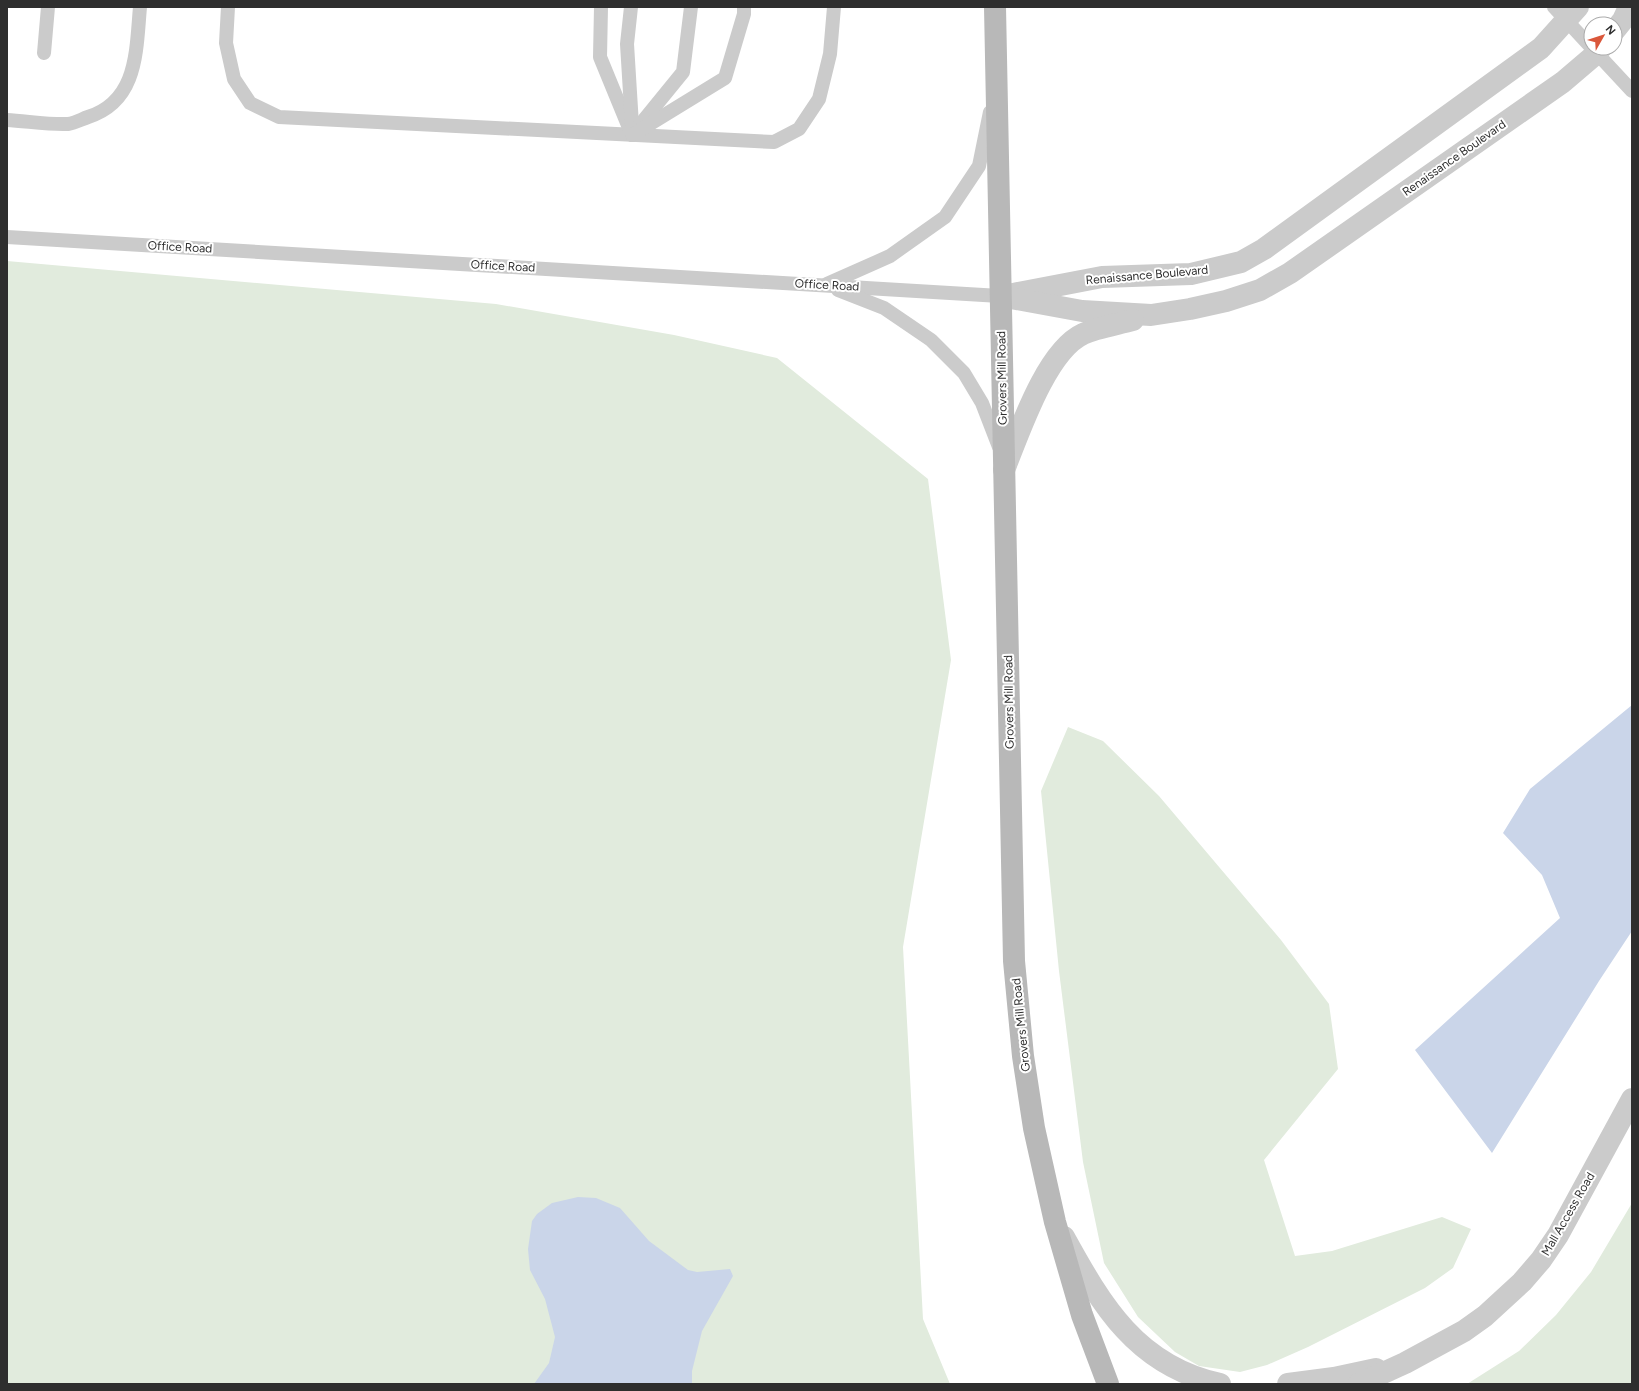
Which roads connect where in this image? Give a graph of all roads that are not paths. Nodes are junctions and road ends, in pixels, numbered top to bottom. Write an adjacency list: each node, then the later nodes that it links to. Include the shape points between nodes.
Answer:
1 (48, 7): 14 (lane)
2 (140, 7): 19 (lane, via 132,72 121,96 102,113 69,124)
3 (228, 7): 20 (lane, via 226,43 234,80 250,102 279,117)
4 (601, 7): 20 (lane, via 600,57)
5 (631, 7): 20 (lane, via 627,44)
6 (692, 7): 20 (lane, via 683,72)
7 (744, 7): 20 (lane, via 725,78)
8 (834, 7): 20 (lane, via 830,54 819,98 800,129 774,142)
9 (995, 7): 17 (street, Grovers Mill Road)
10 (1629, 7): 12 (street)
11 (1566, 12): 13 (lane); 23 (street, Renaissance Boulevard, via 1541,48 1264,249 1241,262 1190,274 1102,277)
12 (1623, 18)
13 (1583, 34)
14 (44, 53)
15 (1588, 56): 24 (street, Renaissance Boulevard, via 1563,82 1290,273 1260,290 1226,301)
16 (1601, 56): 18 (lane)
17 (996, 82): 22 (lane, via 979,166 945,217 890,256); 23 (street, Grovers Mill Road)
18 (1632, 91)
19 (7, 120)
20 (632, 135)
21 (7, 237): 22 (lane, Office Road)
22 (824, 285): 23 (lane, Office Road); 25 (lane, via 884,308 931,340 964,373 982,403)
23 (1000, 296): 24 (street, Renaissance Boulevard, via 1082,311); 25 (street, Grovers Mill Road)
24 (1151, 315): 25 (street, via 1083,334 1067,345 1054,360)
25 (1004, 464): 27 (street, Grovers Mill Road, via 1014,961 1023,1056 1034,1128)
26 (1632, 1099): 28 (street, Mall Access Road, via 1558,1235 1522,1282 1504,1300 1464,1331)
27 (1055, 1222): 29 (street, Grovers Mill Road, via 1082,1315); 30 (street, via 1086,1276 1130,1336 1148,1352 1169,1365 1202,1380)
28 (1404, 1363): 31 (street, via 1334,1378); 32 (street, Mall Access Road); 33 (street)
29 (1108, 1384)
30 (1220, 1384)
31 (1288, 1384)
32 (1359, 1384)
33 (1369, 1384)

